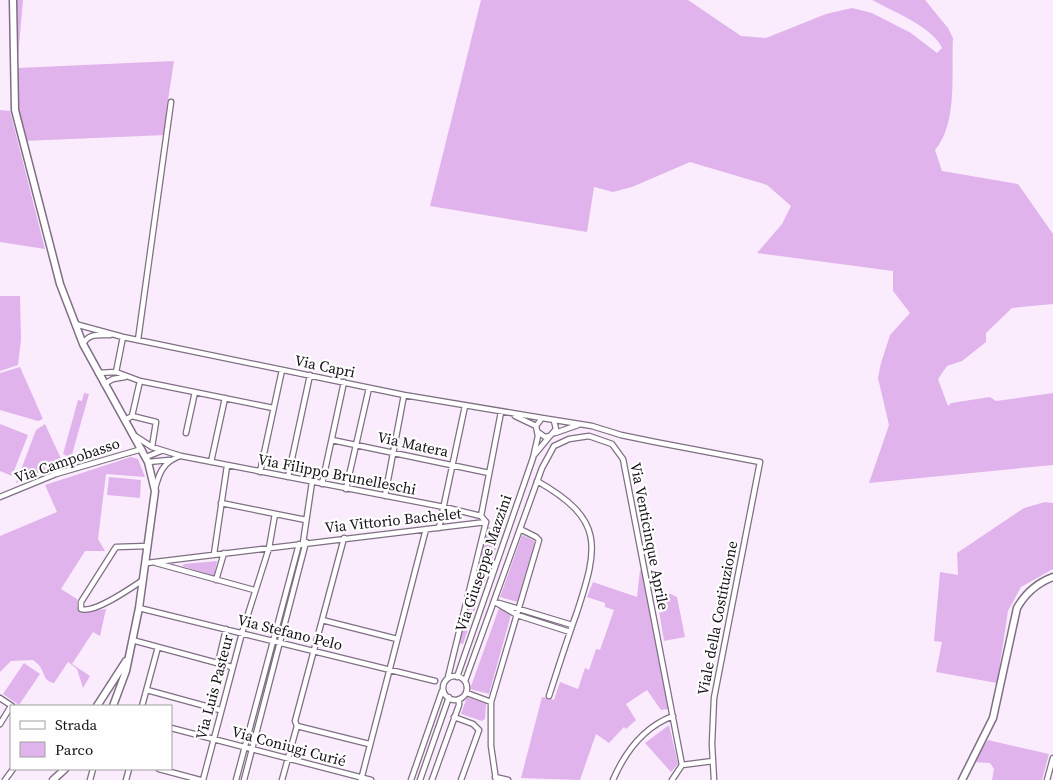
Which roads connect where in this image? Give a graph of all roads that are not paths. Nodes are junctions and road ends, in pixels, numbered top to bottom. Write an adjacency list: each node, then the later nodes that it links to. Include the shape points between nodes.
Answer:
1 (13, 0): 3 (main road, via 16,110 60,284)
2 (171, 102): 6 (street)
3 (74, 323): 4 (street, Via Capri); 7 (main road)
4 (117, 336): 5 (street, Via Capri); 7 (street, Via Capri, via 91,335)
5 (123, 337): 6 (street, Via Capri); 9 (street)
6 (138, 340): 8 (street, Via Capri)
7 (83, 344): 10 (main road)
8 (282, 370): 11 (street, Via Capri); 21 (street)
9 (116, 372): 10 (street); 12 (street)
10 (98, 373): 15 (main road)
11 (310, 375): 14 (street, Via Capri); 48 (street)
12 (126, 377): 13 (street); 15 (street)
13 (140, 381): 17 (street); 23 (street)
14 (344, 382): 16 (street, Via Capri); 32 (street)
15 (104, 384): 25 (main road)
16 (369, 388): 18 (street, Via Capri); 33 (street)
17 (195, 392): 19 (street); 29 (street)
18 (404, 395): 20 (street, Via Capri); 37 (street)
19 (224, 398): 21 (street); 42 (street)
20 (465, 406): 22 (street, Via Capri); 44 (street)
21 (273, 408): 46 (street)
22 (504, 412): 24 (street, Via Capri); 28 (street, Via Capri); 47 (street)
23 (132, 416): 25 (street); 34 (street, via 156,422)
24 (542, 418): 26 (street, Via Capri); 28 (street)
25 (125, 420): 31 (main road)
26 (554, 421): 27 (street, Via Capri); 30 (street)
27 (579, 424): 30 (street); 43 (street, Via Capri)
28 (536, 428): 30 (street, Via Capri, via 545,437); 39 (street, Via Giuseppe Mazzini, via 538,436)
29 (186, 433)
30 (552, 435): 39 (street, Via Giuseppe Mazzini, via 541,444)
31 (136, 436): 34 (street, Via Filippo Brunelleschi); 35 (main road)
32 (332, 440): 33 (street, Via Matera); 51 (street)
33 (355, 446): 37 (street, Via Matera); 54 (street)
34 (152, 447): 36 (street, Via Filippo Brunelleschi)
35 (142, 449): 40 (main road); 55 (street, Via Campobasso, via 56,474)
36 (165, 451): 38 (street, Via Filippo Brunelleschi); 40 (street, via 157,451)
37 (393, 453): 44 (street, Via Matera); 58 (street)
38 (181, 456): 41 (street, Via Filippo Brunelleschi); 42 (street, Via Filippo Brunelleschi)
39 (533, 458): 100 (street, Via Giuseppe Mazzini)
40 (147, 459): 41 (street, Via Filippo Brunelleschi); 56 (main road)
41 (169, 460): 56 (street, via 161,470)
42 (211, 462): 45 (street, Via Filippo Brunelleschi)
43 (760, 462): 127 (street, Viale della Costituzione, via 714,698)
44 (452, 465): 47 (street, Via Matera); 61 (street)
45 (227, 466): 46 (street, Via Filippo Brunelleschi); 60 (street)
46 (260, 472): 48 (street, Via Filippo Brunelleschi)
47 (489, 473): 63 (street)
48 (288, 477): 50 (street, Via Filippo Brunelleschi)
49 (537, 481): 68 (street, Via Venticinque Aprile); 85 (street, via 571,502 587,526 592,541 591,570); 116 (street, Via Venticinque Aprile, via 554,446 569,439 589,436 612,444 623,459)
50 (312, 482): 51 (street, Via Filippo Brunelleschi); 64 (street, Via Vittorio Bachelet)
51 (322, 484): 54 (street, Via Filippo Brunelleschi)
52 (12, 485): 55 (street)
53 (4, 488): 57 (street)
54 (346, 488): 58 (street, Via Filippo Brunelleschi)
55 (15, 491): 57 (street, Via Campobasso)
56 (155, 491): 71 (main road)
57 (7, 494): 59 (street, Via Campobasso)
58 (384, 496): 61 (street, Via Filippo Brunelleschi)
59 (0, 497)
60 (221, 504): 62 (street); 74 (street)
61 (444, 507): 63 (street, Via Filippo Brunelleschi); 66 (street)
62 (275, 514): 64 (street); 72 (street, Via Luis Pasteur)
63 (481, 516): 65 (street)
64 (306, 520): 70 (street, Via Vittorio Bachelet)
65 (486, 522): 66 (street, Via Vittorio Bachelet); 99 (street)
66 (439, 528): 67 (street, Via Vittorio Bachelet)
67 (426, 529): 69 (street, Via Vittorio Bachelet); 89 (street)
68 (520, 529): 80 (street, Via Venticinque Aprile); 82 (street, via 538,540)
69 (344, 538): 70 (street, Via Vittorio Bachelet); 84 (street)
70 (303, 543): 72 (street, Via Vittorio Bachelet); 91 (street); 92 (street)
71 (148, 546): 75 (main road); 77 (street, via 116,547 80,606 83,611 87,610)
72 (269, 548): 73 (street, Via Vittorio Bachelet); 79 (street, Via Luis Pasteur)
73 (224, 553): 74 (street, Via Vittorio Bachelet); 78 (street)
74 (214, 554): 75 (street, Via Vittorio Bachelet)
75 (150, 562): 77 (main road); 78 (street)
76 (1053, 577): 147 (main road, via 1035,587 1017,608 992,718)
77 (143, 580): 81 (main road)
78 (216, 580): 79 (street)
79 (254, 590): 88 (street, Via Luis Pasteur)
80 (495, 602): 82 (street); 83 (street); 103 (street, Via Venticinque Aprile)
81 (140, 608): 86 (street, Via Stefano Pelo); 90 (main road)
82 (519, 608): 83 (street); 85 (street)
83 (516, 615): 87 (street); 110 (street)
84 (322, 620): 89 (street); 94 (street)
85 (572, 625): 87 (street)
86 (226, 629): 88 (street, Via Stefano Pelo); 96 (street, Via Luis Pasteur)
87 (570, 632): 107 (street)
88 (242, 633): 91 (street, Via Stefano Pelo); 97 (street, Via Luis Pasteur)
89 (397, 639): 98 (street)
90 (132, 640): 93 (street); 95 (main road)
91 (272, 641): 92 (street, Via Stefano Pelo); 123 (street)
92 (280, 642): 94 (street, Via Stefano Pelo); 124 (street)
93 (158, 647): 96 (street); 105 (street)
94 (314, 651): 98 (street, Via Stefano Pelo); 119 (street, via 294,721)
95 (128, 657): 111 (main road); 112 (main road)
96 (218, 663): 97 (street)
97 (232, 667): 115 (street, Via Luis Pasteur)
98 (389, 670): 102 (street, Via Stefano Pelo); 122 (street)
99 (448, 676): 100 (street); 101 (street)
100 (457, 677): 103 (street)
101 (444, 680): 102 (street, Via Stefano Pelo); 104 (street)
102 (435, 681): 104 (street, Via Stefano Pelo)
103 (465, 681): 106 (street)
104 (442, 689): 108 (street); 139 (street)
105 (147, 690): 113 (street); 115 (street)
106 (467, 693): 109 (street); 110 (street)
107 (549, 696)
108 (450, 697): 109 (street); 140 (street)
109 (459, 699): 117 (street)
110 (491, 702): 132 (street, via 491,746)
111 (98, 705)
112 (113, 705)
113 (142, 705)
114 (10, 708): 118 (street)
115 (220, 710): 121 (street, Via Luis Pasteur)
116 (674, 716): 128 (street, Via Venticinque Aprile); 144 (street, via 658,724 630,748)
117 (454, 717): 141 (street); 142 (street, via 474,724 479,730)
118 (0, 724)
119 (296, 726): 122 (street); 126 (street)
120 (172, 728): 121 (street, Via Coniugi Curié)
121 (213, 738): 123 (street, Via Coniugi Curié); 134 (street, Via Luis Pasteur)
122 (369, 744): 131 (street)
123 (245, 747): 124 (street, Via Coniugi Curié); 135 (street)
124 (252, 749): 126 (street, Via Coniugi Curié); 136 (street)
125 (1053, 758): 148 (street)
126 (288, 759): 131 (street, Via Coniugi Curié); 137 (street)
127 (713, 761): 128 (street); 146 (street, Viale della Costituzione)
128 (682, 765): 145 (street)
129 (64, 770): 133 (main road)
130 (163, 770): 134 (street)
131 (361, 779): 138 (street, Via Coniugi Curié)
132 (496, 779): 143 (street)
133 (51, 780)
134 (201, 780)
135 (236, 780)
136 (244, 780)
137 (282, 780)
138 (371, 780)
139 (411, 780)
140 (420, 780)
141 (432, 780)
142 (461, 780)
143 (508, 780)
144 (613, 780)
145 (672, 780)
146 (714, 780)
147 (962, 780)
148 (1047, 780)

